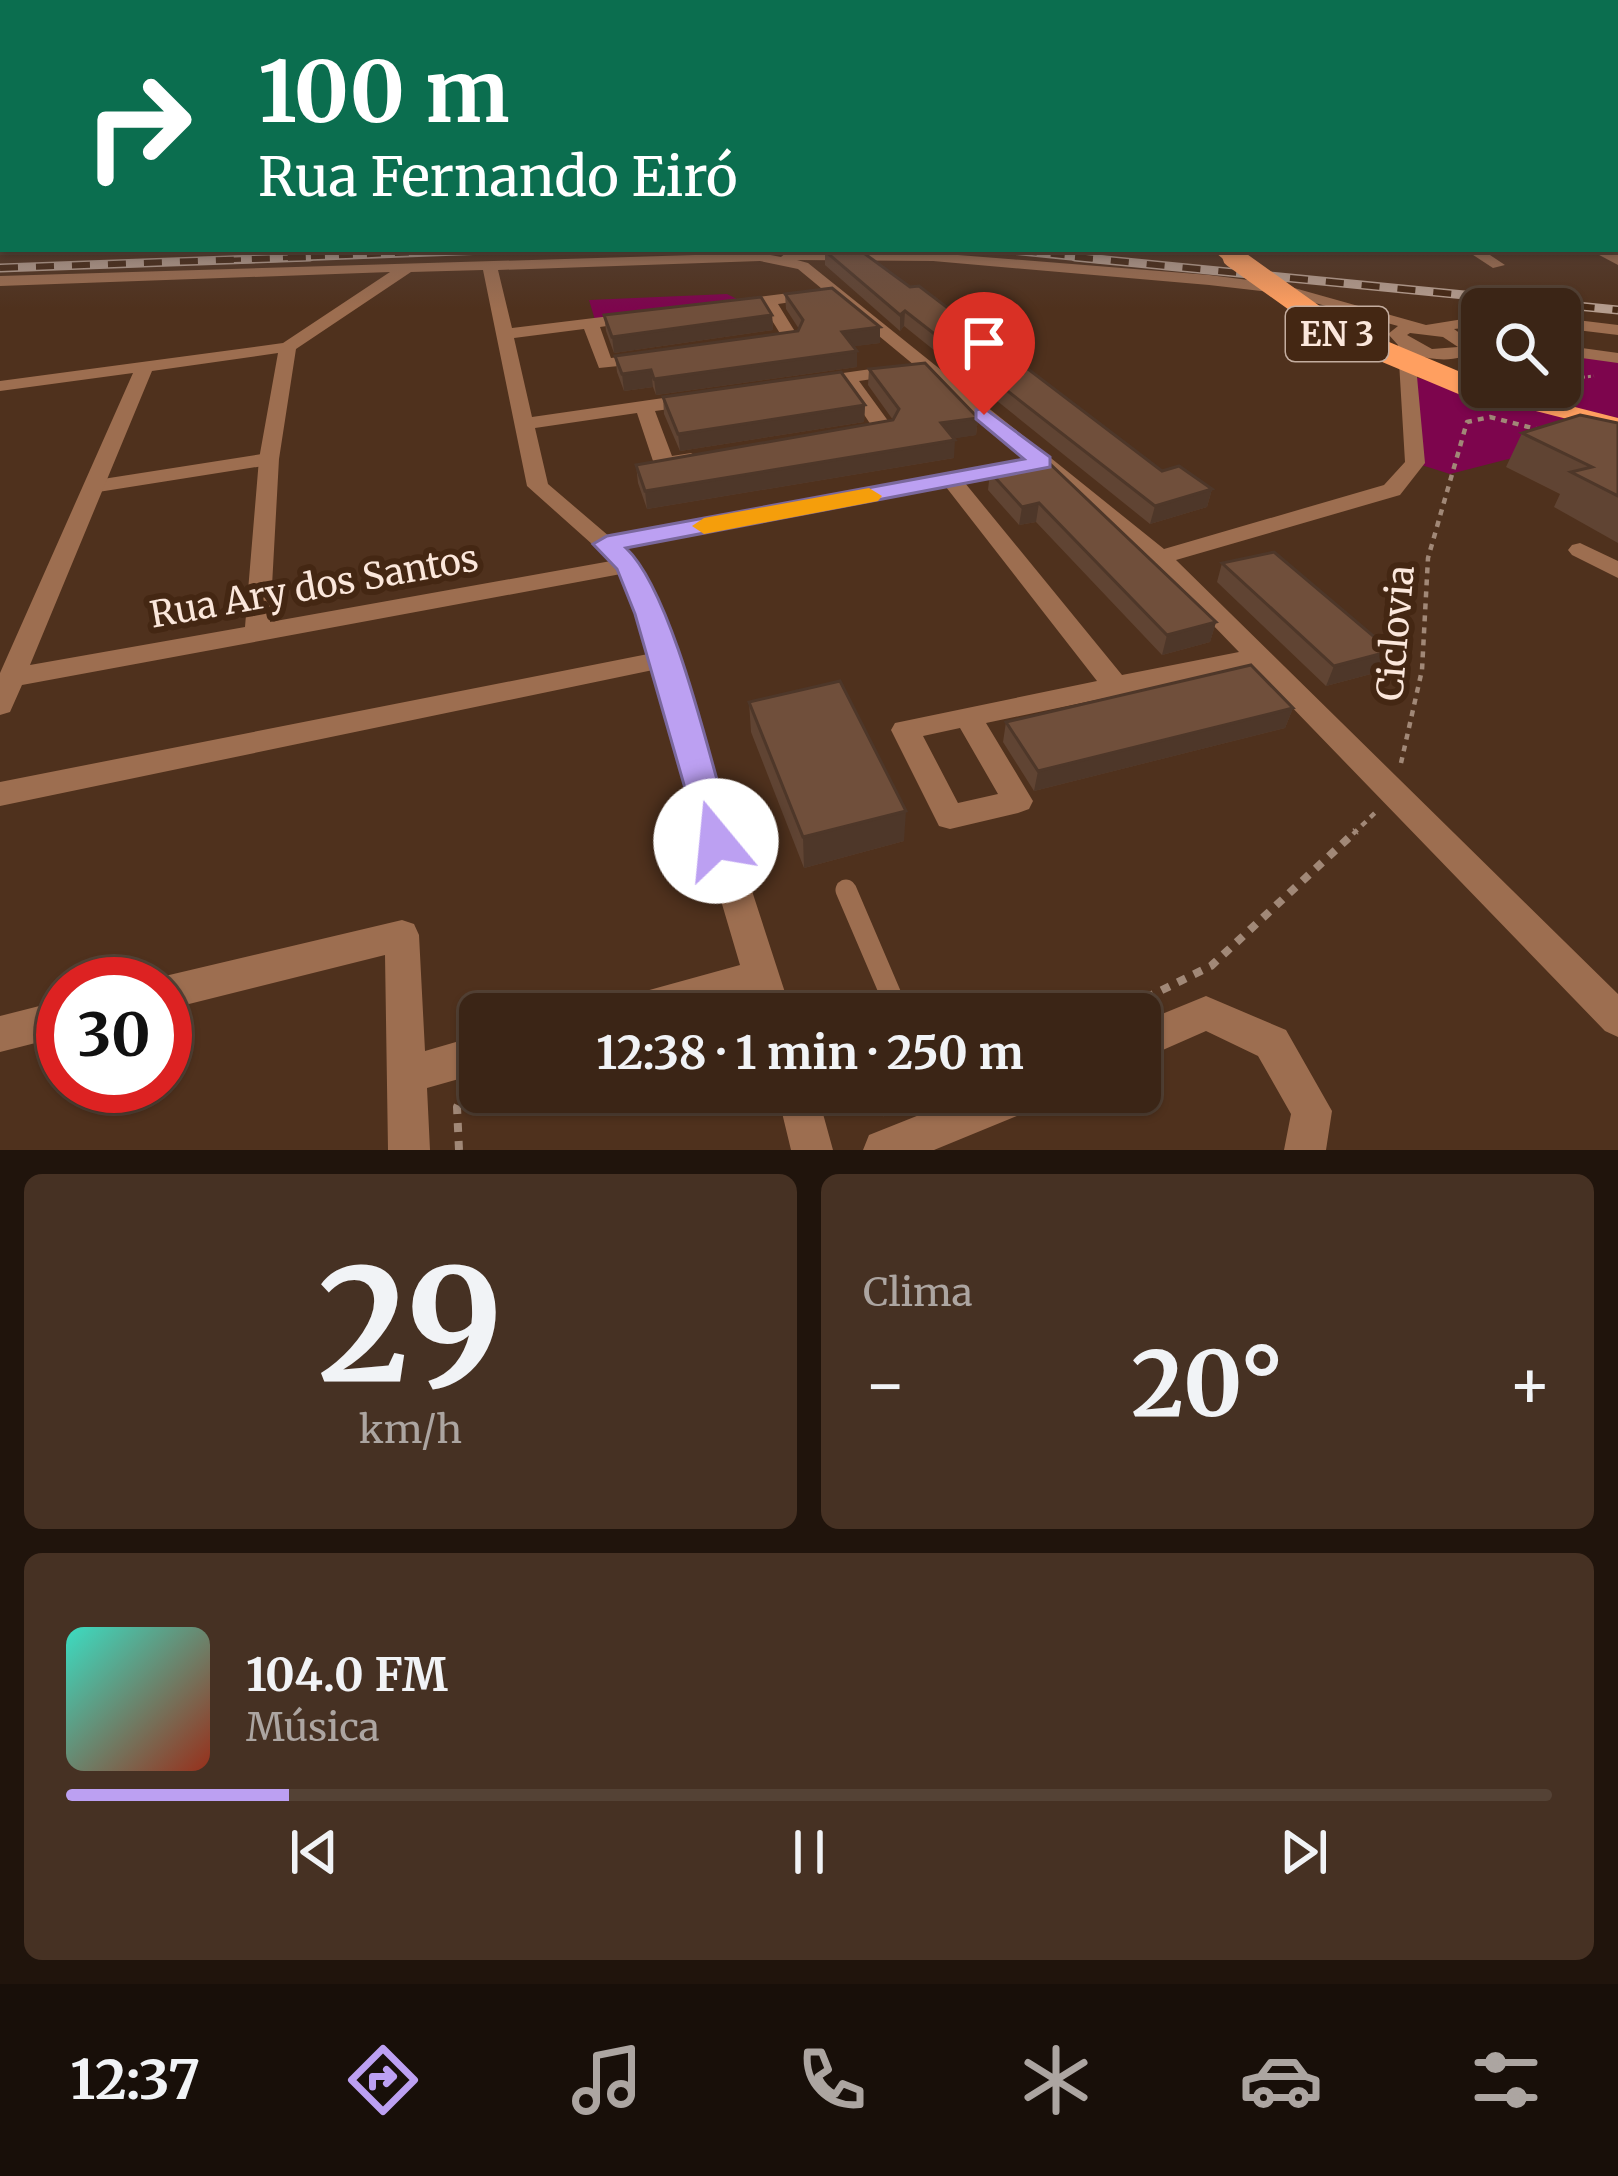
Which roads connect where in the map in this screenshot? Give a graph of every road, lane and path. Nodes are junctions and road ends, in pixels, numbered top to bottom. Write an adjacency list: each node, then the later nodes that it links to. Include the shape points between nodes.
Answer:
1 (1227, 252): 41 (main road, EN 3, bridge, via 1320,326 1386,358)
2 (1476, 252): 4 (street)
3 (760, 257): 6 (street); 8 (street, via 803,266); 10 (street, via 933,257 1090,269 1280,289)
4 (1498, 265)
5 (408, 267): 6 (street); 7 (street); 24 (street)
6 (490, 268): 18 (street)
7 (0, 281)
8 (834, 292): 9 (street); 30 (street)
9 (768, 301): 11 (street); 23 (street, via 791,338)
10 (1346, 307): 16 (street); 16 (street); 21 (street)
11 (709, 308)
12 (661, 314): 13 (street)
13 (590, 323): 18 (street); 27 (street, via 605,364)
14 (1461, 324): 16 (street)
15 (1581, 326): 17 (street)
16 (1436, 327): 19 (street); 21 (street, via 1400,330)
17 (1618, 330)
18 (506, 334): 40 (street)
19 (1461, 339)
20 (1581, 341): 22 (street)
21 (1402, 342): 25 (street); 32 (street)
22 (1618, 344)
23 (745, 345)
24 (288, 347): 31 (street); 45 (street)
25 (1461, 348)
26 (1581, 353): 29 (street)
27 (675, 354)
28 (1461, 354): 32 (street)
29 (1618, 358)
30 (925, 367): 34 (street); 46 (street)
31 (144, 368): 36 (street); 48 (street)
32 (1411, 376): 51 (street, via 1415,463 1392,490)
33 (1600, 376): 38 (path, via 1565,379)
34 (848, 378): 35 (street); 43 (street, via 884,428)
35 (803, 384)
36 (0, 386)
37 (712, 397): 39 (street)
38 (1586, 402)
39 (644, 407): 40 (street); 44 (street, via 664,464)
40 (523, 424): 50 (street, via 538,486)
41 (1618, 425)
42 (1553, 433): 60 (path, Ciclovia, via 1490,418 1467,422 1428,558 1413,724)
43 (840, 436)
44 (708, 457)
45 (269, 459): 48 (lane); 53 (street)
46 (1042, 462): 47 (street, Rua Ary dos Santos); 51 (street)
47 (952, 480): 50 (street, Rua Ary dos Santos); 57 (street)
48 (92, 488): 56 (street)
49 (1580, 550): 52 (street)
50 (618, 555): 53 (street, Rua Ary dos Santos); 55 (street)
51 (1160, 557): 54 (street)
52 (1618, 571)
53 (257, 633): 56 (street, Rua Ary dos Santos)
54 (1259, 657): 57 (street); 60 (street)
55 (660, 660): 61 (street); 63 (street)
56 (11, 678): 58 (street)
57 (1115, 686): 59 (street)
58 (0, 705)
59 (968, 717)
60 (1389, 788): 68 (path, Ciclovia, via 1378,809 1211,966); 69 (street)
61 (0, 794)
62 (846, 890): 67 (lane)
63 (758, 976): 65 (street); 66 (street)
64 (192, 986): 74 (street, via 402,935)
65 (698, 993)
66 (765, 993)
67 (890, 993)
68 (1156, 993)
69 (1618, 1019)
70 (36, 1025): 72 (street)
71 (1161, 1033): 80 (street, via 1206,1013 1272,1043 1312,1111)
72 (0, 1034)
73 (459, 1071): 74 (street)
74 (406, 1075): 77 (street)
75 (459, 1100): 78 (path)
76 (930, 1113): 79 (street)
77 (410, 1150)
78 (459, 1150)
79 (884, 1150)
80 (1305, 1150)

